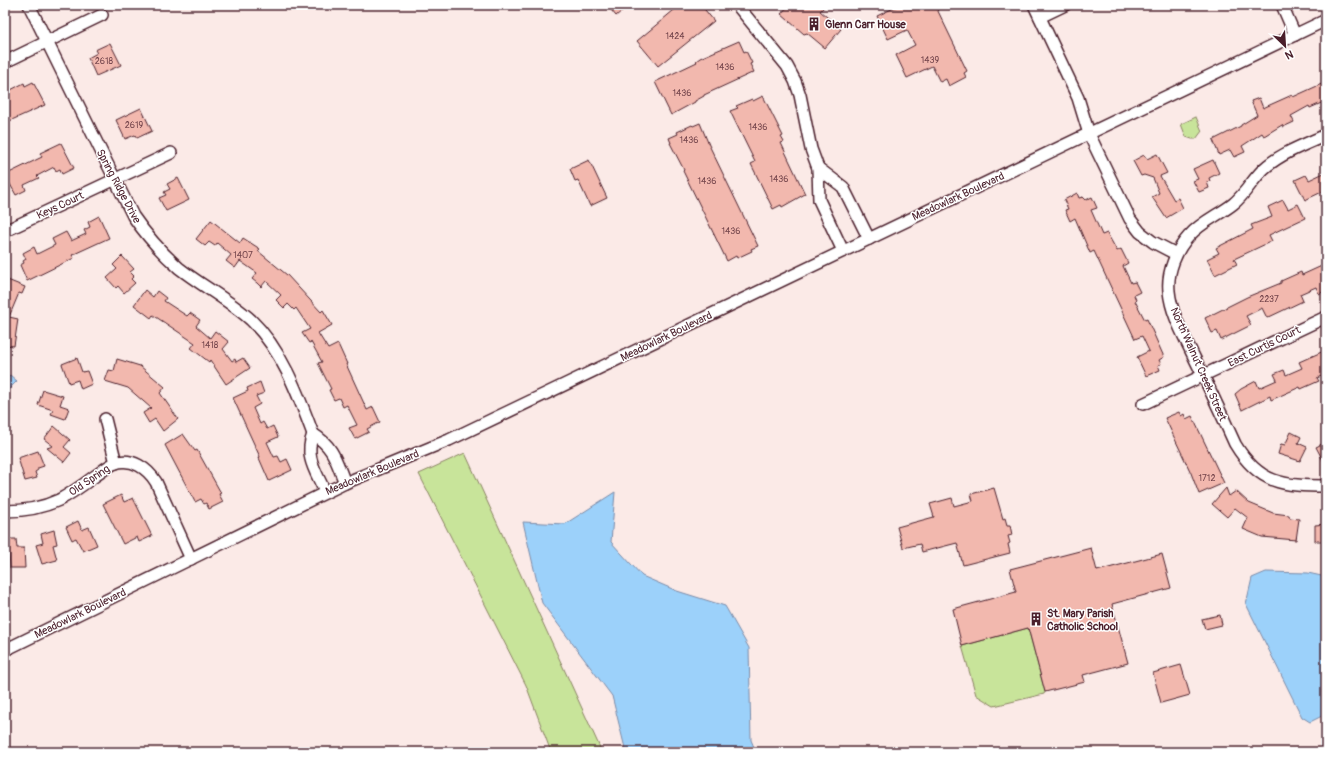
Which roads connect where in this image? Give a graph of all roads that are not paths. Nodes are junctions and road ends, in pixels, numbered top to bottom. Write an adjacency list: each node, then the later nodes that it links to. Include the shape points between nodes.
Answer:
1 (29, 5): 10 (street, Spring Ridge Drive)
2 (1034, 5): 7 (street)
3 (1065, 5): 7 (street)
4 (1282, 5): 9 (street)
5 (740, 6): 15 (street, via 787,66 795,81)
6 (102, 15): 10 (street)
7 (1040, 17): 12 (street, via 1078,98)
8 (1326, 20): 9 (street, Meadowlark Boulevard)
9 (1295, 35): 12 (street, Meadowlark Boulevard)
10 (47, 42): 11 (street); 16 (street, Spring Ridge Drive)
11 (5, 62)
12 (1089, 134): 18 (street, Meadowlark Boulevard); 20 (street, via 1130,218 1140,232)
13 (1326, 135): 20 (street, via 1280,156 1266,166 1234,203 1201,224 1185,240)
14 (171, 153): 16 (street, Keys Court)
15 (818, 168): 18 (street, via 843,187); 19 (street, via 819,200)
16 (115, 180): 17 (street, Keys Court); 25 (street, Spring Ridge Drive, via 133,216 162,252 242,312 267,338 291,380)
17 (5, 231)
18 (869, 239): 19 (street, Meadowlark Boulevard)
19 (843, 251): 27 (street, Meadowlark Boulevard, via 448,440)
20 (1176, 254): 22 (street, North Walnut Creek Street, via 1169,283 1170,298 1178,322)
21 (1326, 317): 22 (street, East Curtis Court)
22 (1203, 375): 23 (street, East Curtis Court); 28 (street, North Walnut Creek Street, via 1235,444 1249,464 1264,475 1284,484)
23 (1143, 404)
24 (105, 419): 26 (street)
25 (313, 434): 27 (street, Spring Ridge Drive, via 329,447); 29 (street, via 309,444 309,456)
26 (116, 463): 30 (street, Old Spring, via 58,500 34,508); 31 (street, Old Spring, via 133,463 152,475)
27 (345, 483): 29 (street, Meadowlark Boulevard)
28 (1326, 486)
29 (325, 492): 31 (street, Meadowlark Boulevard)
30 (5, 511)
31 (191, 559): 32 (street, Meadowlark Boulevard)
32 (5, 650)

